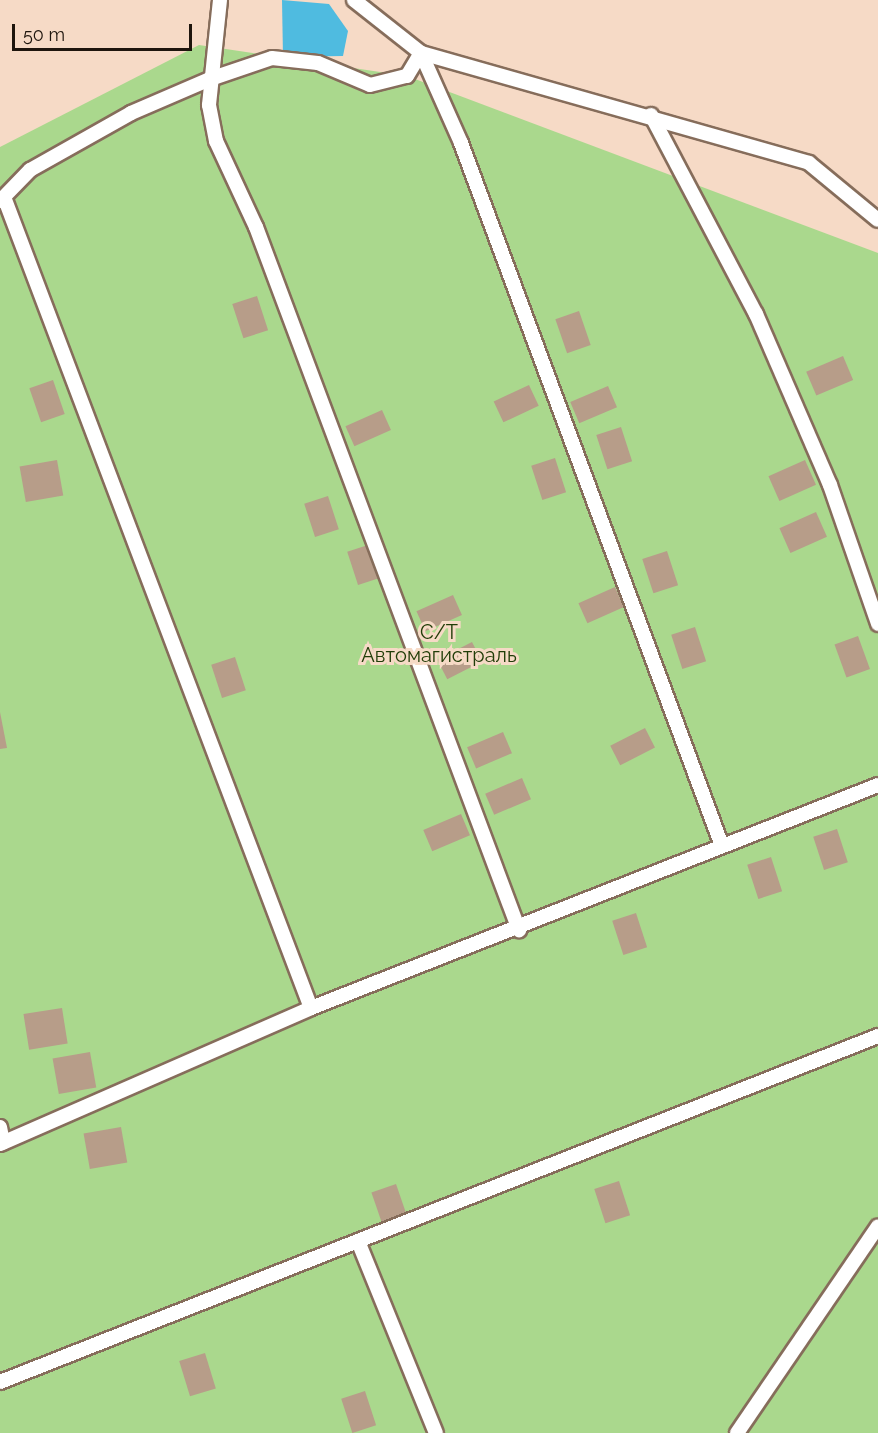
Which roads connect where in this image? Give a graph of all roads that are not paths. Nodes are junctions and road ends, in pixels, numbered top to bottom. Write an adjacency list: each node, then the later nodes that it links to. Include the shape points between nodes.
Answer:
1 (220, 0): 4 (lane)
2 (354, 0): 3 (lane)
3 (421, 53): 4 (lane, via 407,76 370,85 318,63 272,58); 5 (lane); 10 (lane, via 461,143)
4 (210, 79): 6 (lane, via 131,113 30,170); 11 (lane, via 216,141 256,227)
5 (651, 115): 7 (lane, via 809,163); 8 (lane, via 756,314 830,486)
6 (2, 199): 12 (lane)
7 (878, 220)
8 (878, 624)
9 (878, 786): 10 (lane)
10 (722, 846): 11 (lane)
11 (519, 930): 12 (lane)
12 (310, 1008): 15 (lane)
13 (878, 1036): 17 (lane)
14 (0, 1127): 15 (lane)
15 (2, 1143)
16 (878, 1226): 20 (lane)
17 (358, 1241): 18 (lane); 19 (lane)
18 (0, 1382)
19 (436, 1433)
20 (737, 1433)

